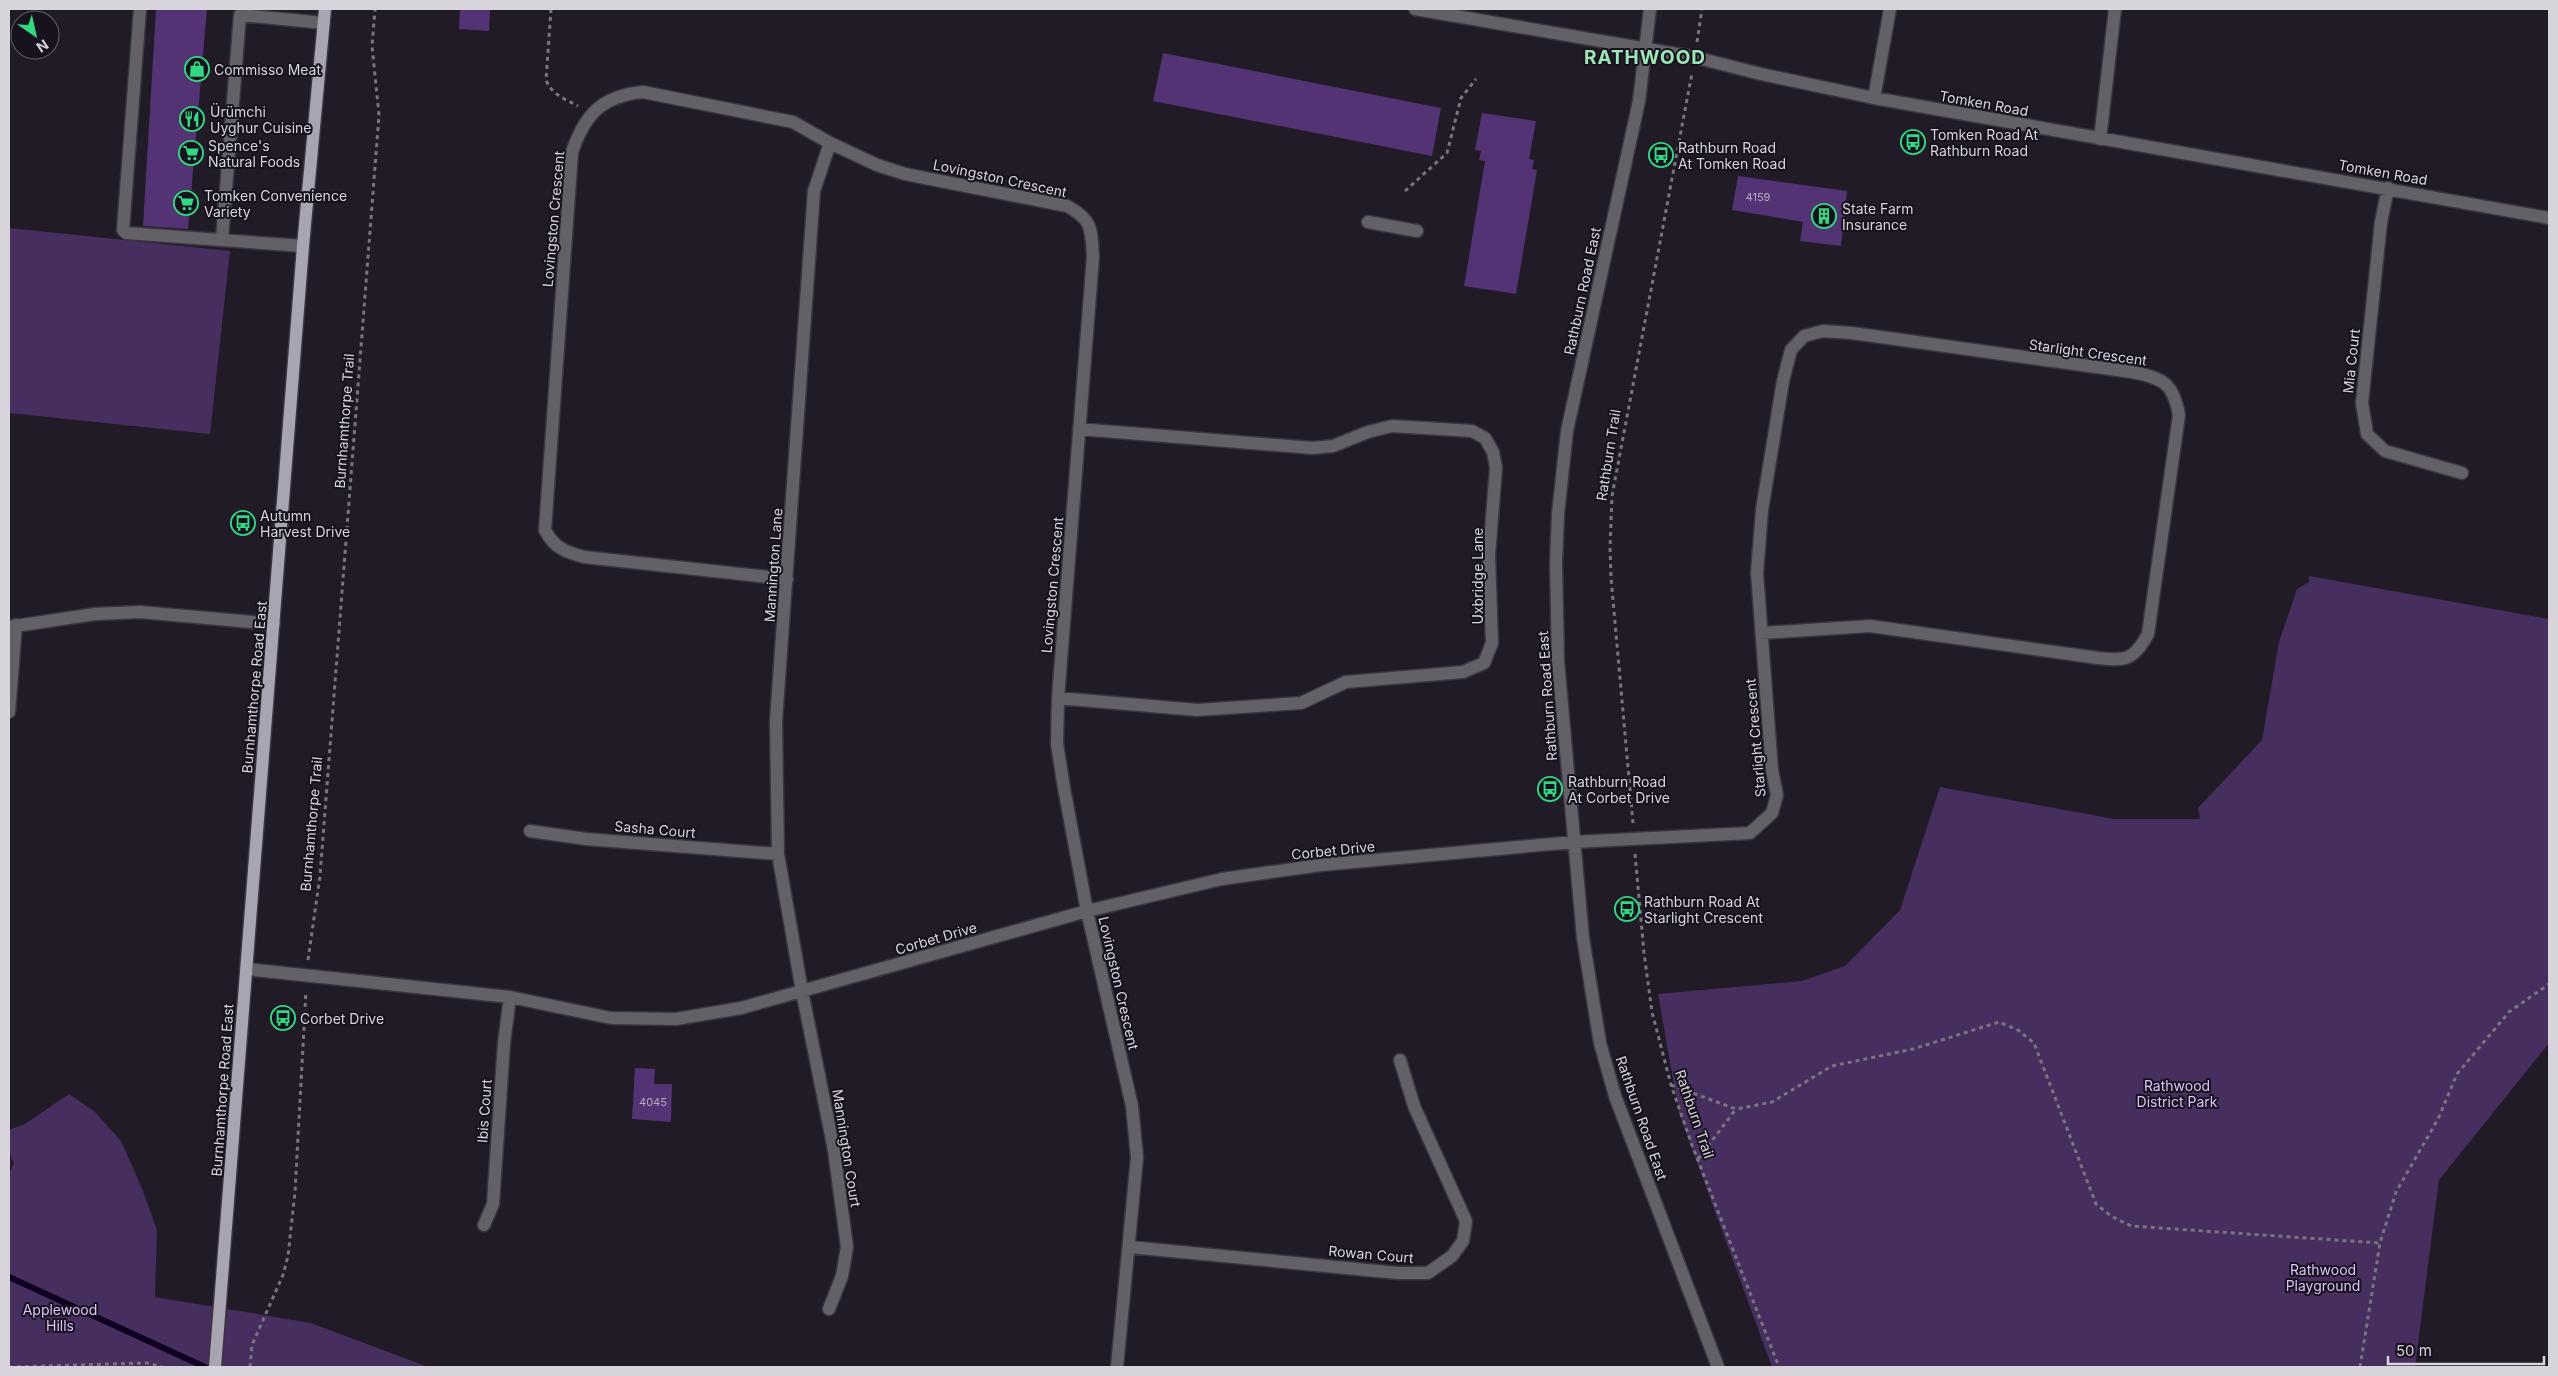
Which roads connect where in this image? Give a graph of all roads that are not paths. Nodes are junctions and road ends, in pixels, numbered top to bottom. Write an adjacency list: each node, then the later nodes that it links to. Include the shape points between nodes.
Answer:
1 (140, 9): 16 (street, via 123,230 126,233)
2 (325, 9): 7 (main road, Burnhamthorpe Road East)
3 (1415, 9): 8 (street, Tomken Road)
4 (1650, 9): 8 (street, Rathburn Road East)
5 (1890, 9): 9 (street)
6 (2115, 9): 10 (street)
7 (324, 23): 16 (street, via 240,15); 17 (main road, Burnhamthorpe Road East)
8 (1646, 50): 9 (street, Tomken Road, via 1694,57); 28 (street, Rathburn Road East, via 1639,101 1567,431 1558,514 1558,661)
9 (1874, 98): 10 (street, Tomken Road)
10 (2100, 139): 12 (street, Tomken Road)
11 (830, 143): 18 (street, Lovingston Crescent, via 905,174 1067,206 1082,214 1091,226 1093,257); 20 (street, Mannington Lane, via 814,191); 20 (street, Lovingston Crescent, via 793,122 643,92 622,94 592,113 579,131 572,152 545,530 551,542 564,551 584,557)
12 (2388, 188): 13 (street, Tomken Road); 19 (street, Mia Court, via 2381,222 2362,403 2367,434 2385,450)
13 (2549, 218)
14 (1368, 222): 15 (street)
15 (1417, 232)
16 (222, 239): 17 (street)
17 (303, 246): 21 (main road, Burnhamthorpe Road East)
18 (1079, 429): 24 (street, Lovingston Crescent); 24 (street, Uxbridge Lane, via 1314,448 1333,446 1392,426 1472,431 1486,438 1496,468 1489,555 1492,643 1484,663 1464,672 1346,682 1301,703 1197,710)
19 (2462, 473)
20 (787, 579): 29 (street, Mannington Lane, via 776,721)
21 (274, 624): 22 (street, via 140,612 95,614); 31 (main road, Burnhamthorpe Road East)
22 (12, 626): 25 (street)
23 (1762, 633): 23 (street, Starlight Crescent, via 1757,573 1762,510 1783,381 1791,350 1804,336 1823,331 1852,333 2132,372 2156,377 2168,385 2176,398 2179,415 2148,634 2140,650 2130,657 2117,660 2098,658 1870,626); 27 (street, Starlight Crescent, via 1772,770 1777,795 1772,813 1750,833)
24 (1058, 698): 30 (street, Lovingston Crescent, via 1057,744)
25 (9, 712)
26 (530, 831): 29 (street, Sasha Court, via 586,839)
27 (1634, 840): 28 (street, Corbet Drive)
28 (1574, 842): 30 (street, Corbet Drive, via 1321,865 1222,879); 40 (street, Rathburn Road East, via 1583,938 1600,1043 1615,1096)
29 (778, 854): 32 (street, Mannington Lane)
30 (1087, 911): 32 (street, Corbet Drive); 36 (street, Lovingston Crescent, via 1132,1106 1137,1157)
31 (246, 969): 33 (street, Corbet Drive); 38 (main road, Burnhamthorpe Road East)
32 (802, 991): 33 (street, Corbet Drive, via 741,1008 676,1019 611,1018); 37 (street, Mannington Court, via 834,1150 847,1247 842,1276)
33 (510, 997): 35 (street, Ibis Court, via 493,1204)
34 (1400, 1060): 36 (street, Rowan Court, via 1414,1106 1466,1221 1463,1241 1452,1256 1428,1273 1396,1273)
35 (484, 1225)
36 (1130, 1247): 39 (street, Lovingston Crescent)
37 (829, 1308)
38 (215, 1367)
39 (1117, 1367)
40 (1718, 1367)

